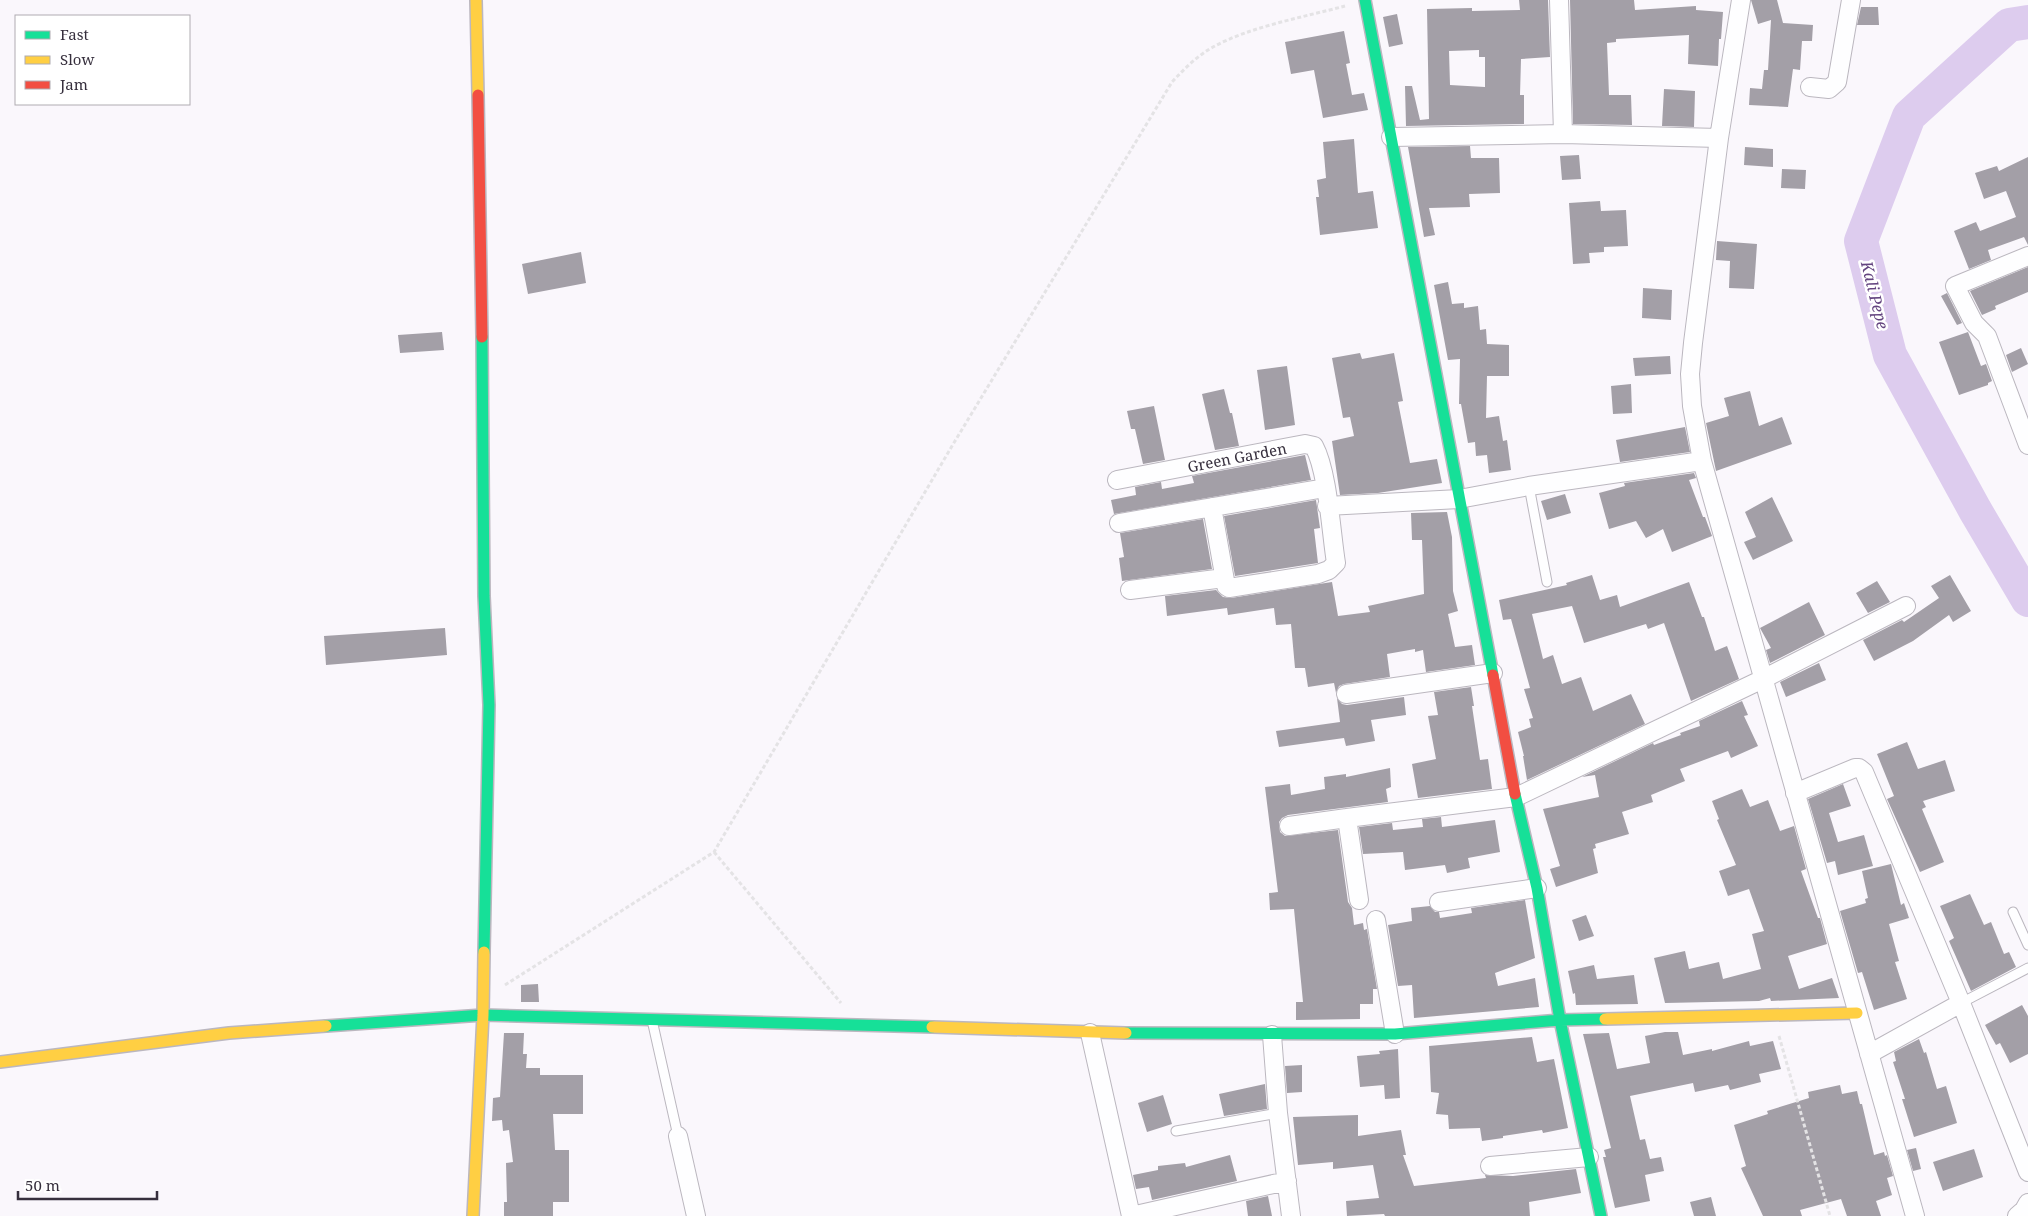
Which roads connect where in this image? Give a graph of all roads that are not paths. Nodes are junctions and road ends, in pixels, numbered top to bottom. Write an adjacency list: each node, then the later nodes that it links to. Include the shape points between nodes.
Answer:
1 (476, 0): 40 (street, via 488,705)
2 (1370, 0): 8 (street)
3 (1559, 0): 7 (street)
4 (1741, 0): 9 (street)
5 (1851, 0): 6 (street, via 1837,82 1829,89)
6 (1810, 87)
7 (1563, 134): 8 (street); 9 (street)
8 (1391, 137): 16 (street)
9 (1719, 138): 12 (street, via 1690,374)
10 (2028, 256): 11 (street, via 1955,286 1974,323 1987,336)
11 (2028, 445)
12 (1702, 461): 14 (street); 25 (street)
13 (1117, 480): 15 (street, Green Garden, via 1305,444 1314,446 1318,454)
14 (1529, 486): 16 (street); 21 (lane)
15 (1325, 488): 17 (street, Green Garden); 18 (street)
16 (1459, 499): 17 (street); 24 (street)
17 (1327, 506): 20 (street, Green Garden, via 1336,563 1329,570 1229,588)
18 (1212, 507): 19 (street); 20 (street)
19 (1119, 523)
20 (1224, 578): 22 (street)
21 (1547, 582)
22 (1130, 590)
23 (1906, 606): 25 (street)
24 (1493, 673): 26 (street); 28 (street)
25 (1763, 679): 27 (street); 28 (street)
26 (1346, 694)
27 (1795, 793): 38 (street, via 1855,768 1864,772); 39 (street)
28 (1516, 798): 29 (street); 31 (street)
29 (1347, 818): 30 (street); 32 (street)
30 (1289, 826)
31 (1537, 888): 33 (street); 42 (street)
32 (1358, 900)
33 (1439, 902)
34 (2013, 912): 36 (lane)
35 (1376, 920): 44 (street)
36 (2028, 945)
37 (2028, 968): 38 (lane)
38 (1961, 1003): 46 (street); 53 (street)
39 (1857, 1012): 42 (street); 46 (street)
40 (483, 1015): 41 (street); 47 (street, via 229,1033); 56 (street)
41 (652, 1020): 43 (street); 50 (lane)
42 (1560, 1020): 44 (street); 51 (street)
43 (1090, 1033): 45 (street); 58 (street)
44 (1394, 1034): 45 (street)
45 (1272, 1035): 48 (street)
46 (1869, 1054): 61 (street)
47 (0, 1062)
48 (1278, 1113): 49 (lane); 54 (street)
49 (1176, 1131)
50 (678, 1136): 57 (street)
51 (1589, 1156): 52 (street); 60 (street)
52 (1490, 1166)
53 (2028, 1172)
54 (1287, 1182): 58 (street); 59 (street)
55 (2028, 1203): 62 (street)
56 (473, 1216)
57 (696, 1216)
58 (1131, 1216)
59 (1291, 1216)
60 (1601, 1216)
61 (1915, 1216)
62 (2017, 1216)

